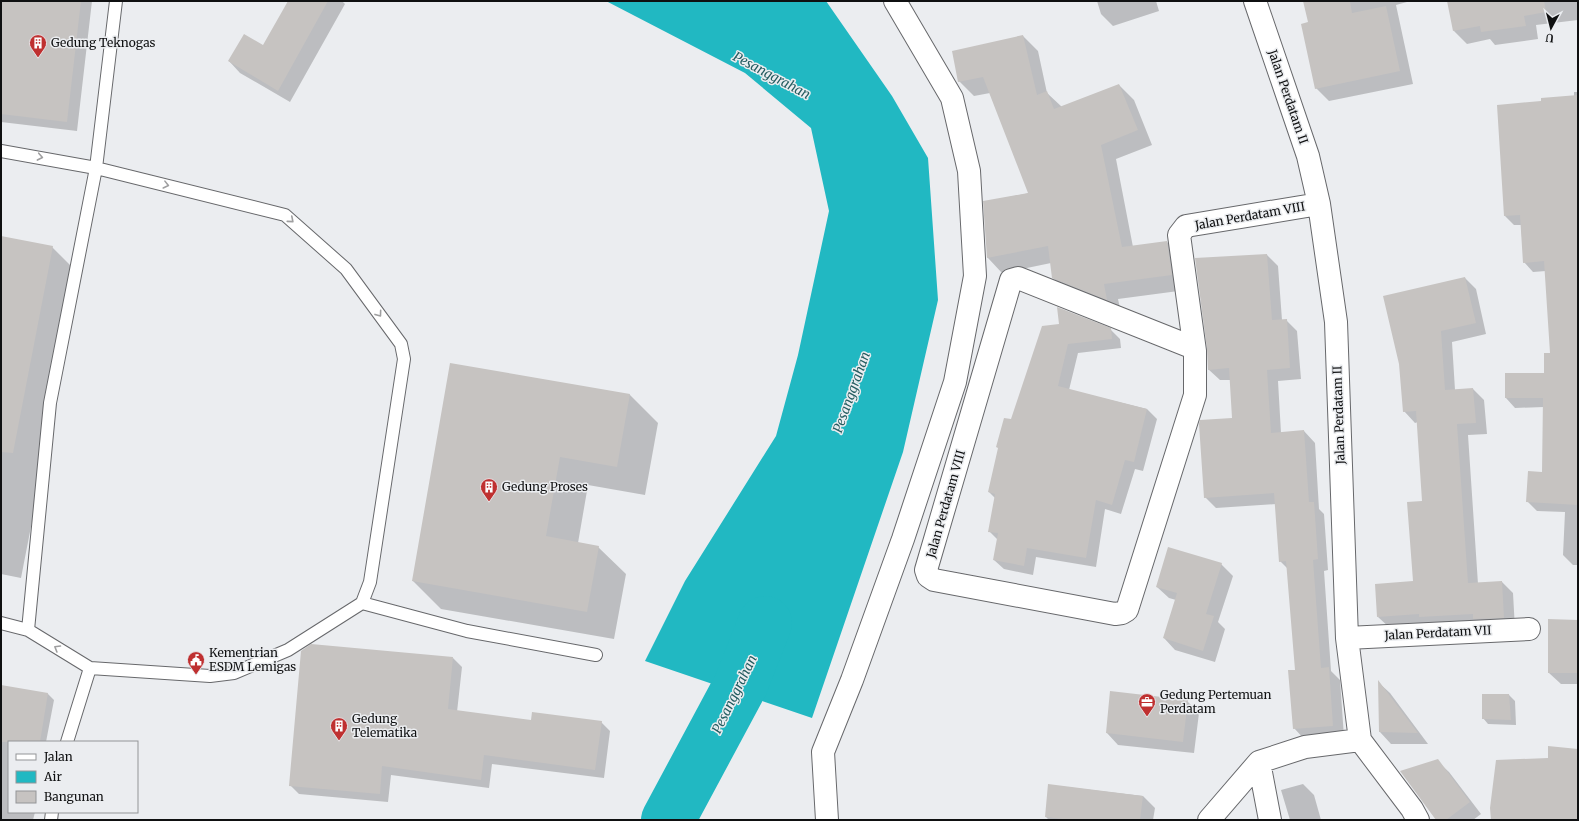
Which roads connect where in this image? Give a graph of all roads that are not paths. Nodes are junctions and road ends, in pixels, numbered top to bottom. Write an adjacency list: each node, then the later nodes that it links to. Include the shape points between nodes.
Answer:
1 (116, 1): 5 (lane)
2 (895, 1): 18 (street, via 952,98 969,171 975,276 955,382 903,538 823,752)
3 (1256, 1): 6 (street, Jalan Perdatam II, via 1308,156)
4 (1, 151): 5 (lane, one-way to 5)
5 (96, 168): 8 (lane, one-way to 8, via 285,215 346,269 401,344 404,359 370,582); 11 (lane, via 50,403)
6 (1319, 204): 7 (street, Jalan Perdatam VIII, via 1186,226 1182,229 1179,236); 12 (street, Jalan Perdatam II, via 1336,322)
7 (1194, 348): 7 (street, Jalan Perdatam VIII, via 1195,395 1127,610 1115,614 934,580 928,576 926,570 1011,280 1018,278)
8 (362, 603): 13 (lane, via 467,631); 14 (lane, via 288,650 234,673 187,676)
9 (1, 623): 11 (lane)
10 (1529, 629): 12 (street, Jalan Perdatam VII)
11 (28, 630): 14 (lane, one-way to 11)
12 (1347, 638): 15 (street, Jalan Perdatam II)
13 (596, 655)
14 (90, 668): 16 (lane)
15 (1360, 740): 17 (street, via 1305,747); 21 (street, Jalan Perdatam II)
16 (67, 741)
17 (1259, 762): 19 (street); 20 (street)
18 (827, 820)
19 (1209, 820)
20 (1270, 820)
21 (1418, 820)

